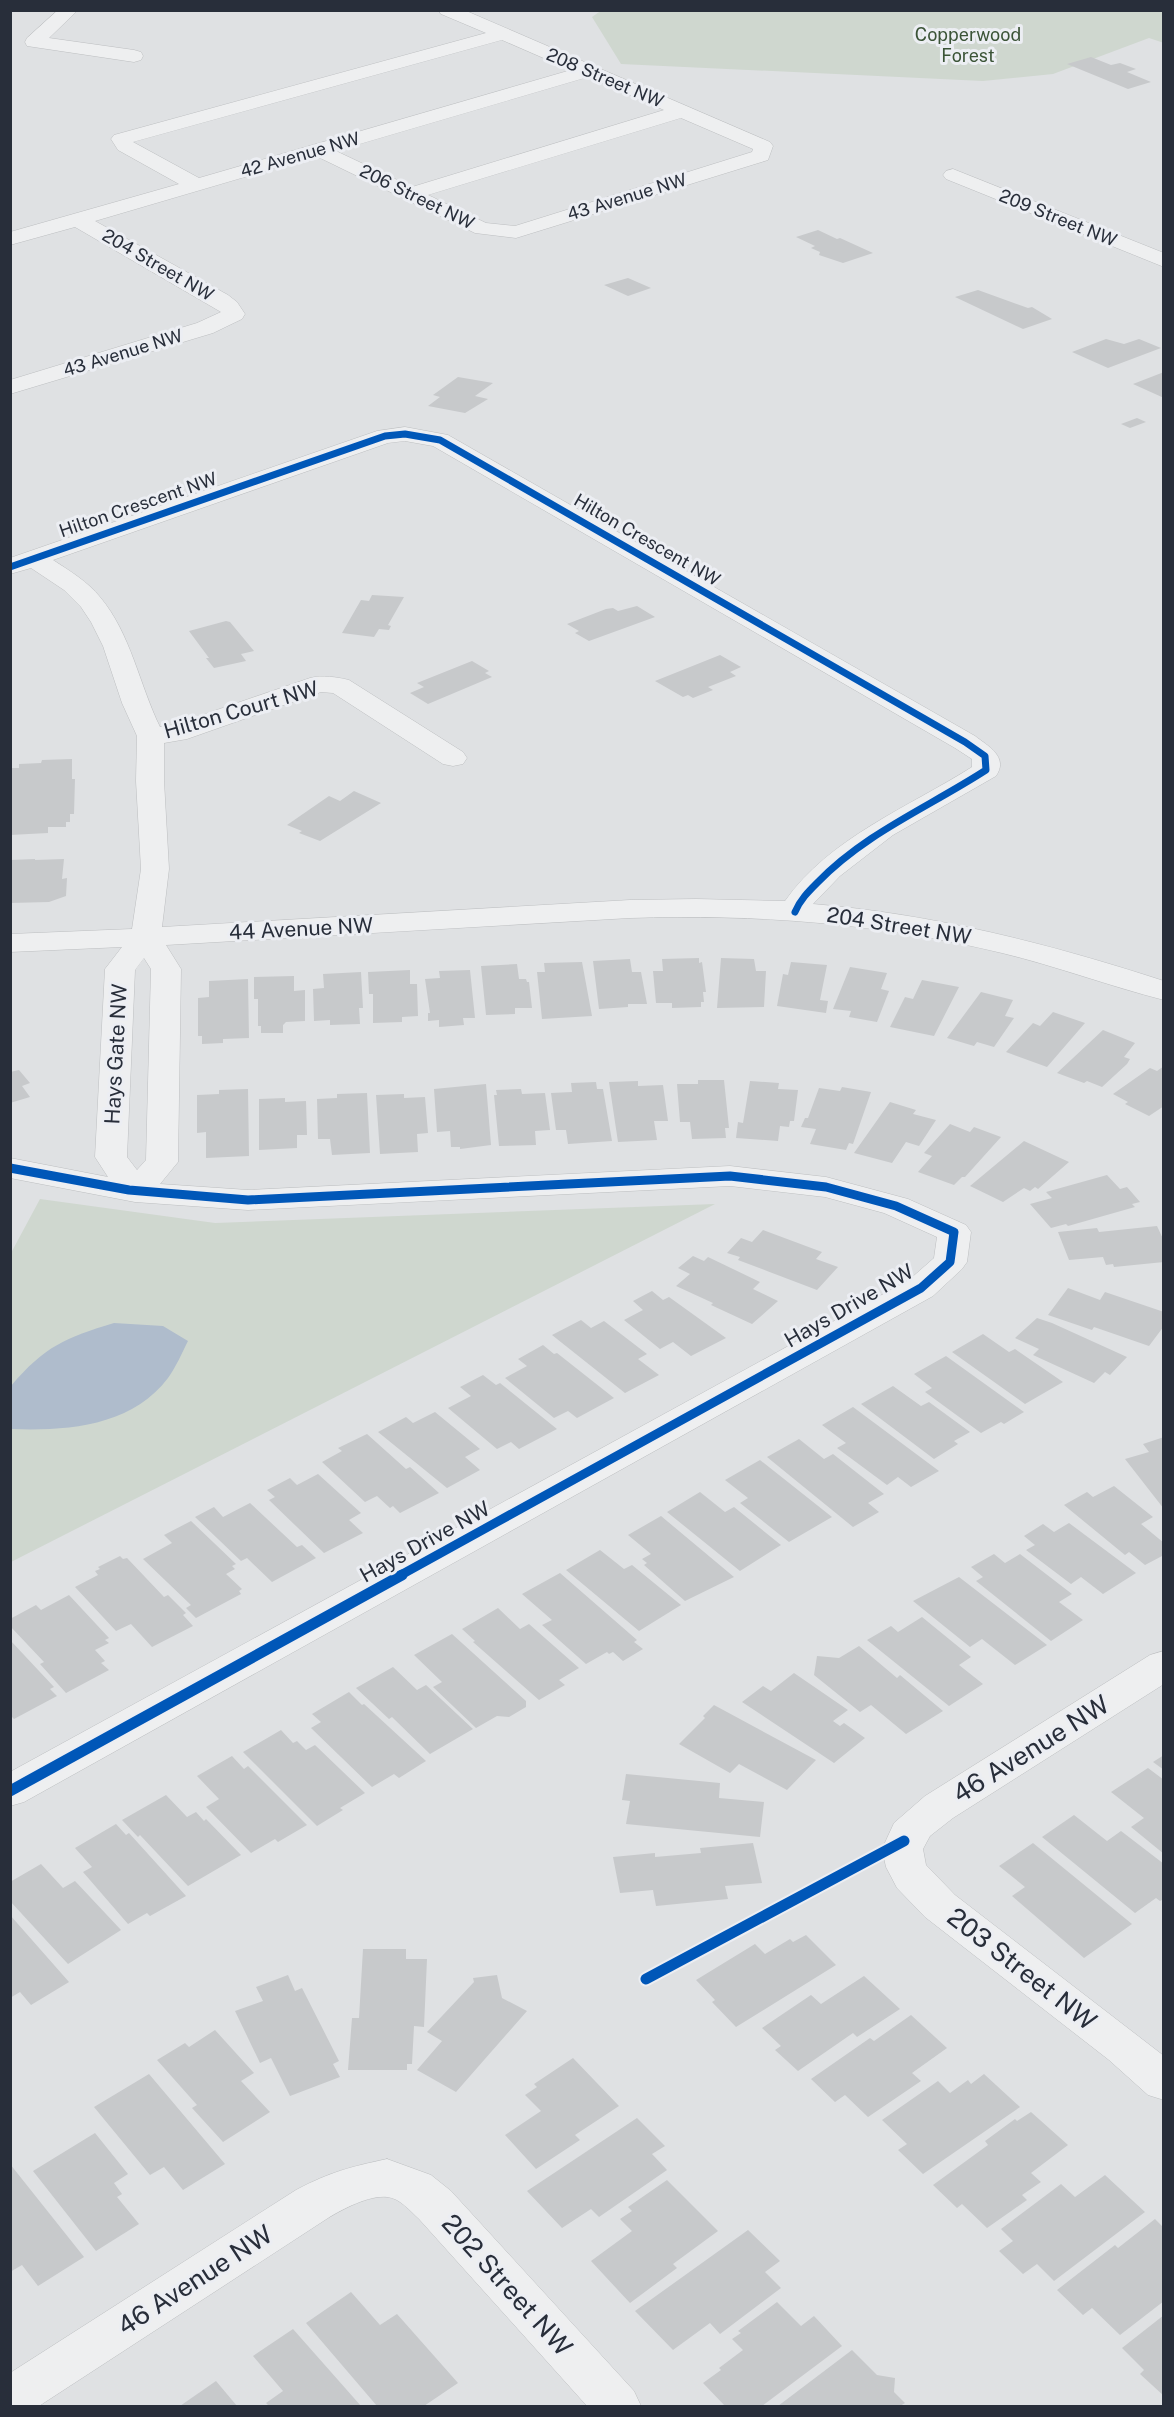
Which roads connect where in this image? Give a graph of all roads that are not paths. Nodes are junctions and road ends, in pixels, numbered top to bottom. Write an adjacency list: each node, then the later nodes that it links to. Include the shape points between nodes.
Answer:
1 (69, 10): 4 (street, via 34,42)
2 (447, 10): 3 (street, 208 Street NW)
3 (504, 34): 5 (street, 208 Street NW); 10 (street, via 121,139 125,146)
4 (134, 56)
5 (589, 71): 6 (street, 208 Street NW); 8 (street, 42 Avenue NW)
6 (682, 111): 7 (street, 208 Street NW); 11 (street)
7 (763, 146): 13 (street, 43 Avenue NW, via 761,156 516,232)
8 (319, 150): 10 (street, 42 Avenue NW); 11 (street, 206 Street NW)
9 (953, 175): 15 (street, 209 Street NW)
10 (197, 185): 12 (street, 42 Avenue NW)
11 (410, 194): 13 (street, 206 Street NW)
12 (79, 220): 14 (street, 42 Avenue NW); 16 (street, 204 Street NW, via 220,300)
13 (482, 229)
14 (10, 239)
15 (1164, 261)
16 (234, 314): 17 (street, 43 Avenue NW, via 205,328)
17 (10, 387)
18 (23, 563): 19 (street, via 73,585 91,602 116,646); 22 (street, Hilton Crescent NW, via 385,436 405,434 440,440 984,756 986,770 883,829 830,870 799,902)
19 (151, 736): 20 (street, Hilton Court NW, via 177,733 319,684 340,686); 23 (street, via 155,869)
20 (453, 758)
21 (591, 912): 22 (street, 204 Street NW, via 729,908); 23 (street, 44 Avenue NW)
22 (795, 912): 25 (street, 204 Street NW, via 876,920 990,940 1087,965)
23 (146, 937): 24 (street, 44 Avenue NW); 27 (street, via 166,969 162,1162); 27 (street, Hays Gate NW, via 120,969 111,1146 111,1157)
24 (10, 943)
25 (1164, 991)
26 (10, 1168): 27 (street)
27 (135, 1192): 29 (street, Hays Drive NW, via 216,1199 279,1199 730,1176 826,1188 896,1206 954,1232 950,1262 921,1288)
28 (1164, 1665): 30 (street, 46 Avenue NW, via 939,1807)
29 (10, 1791)
30 (904, 1841): 31 (street, 203 Street NW, via 904,1861 915,1881 940,1905)
31 (1164, 2082)
32 (387, 2178): 33 (street, 46 Avenue NW, via 341,2188 312,2204); 34 (street, 202 Street NW, via 415,2188 435,2205)
33 (10, 2399)
34 (617, 2406)

